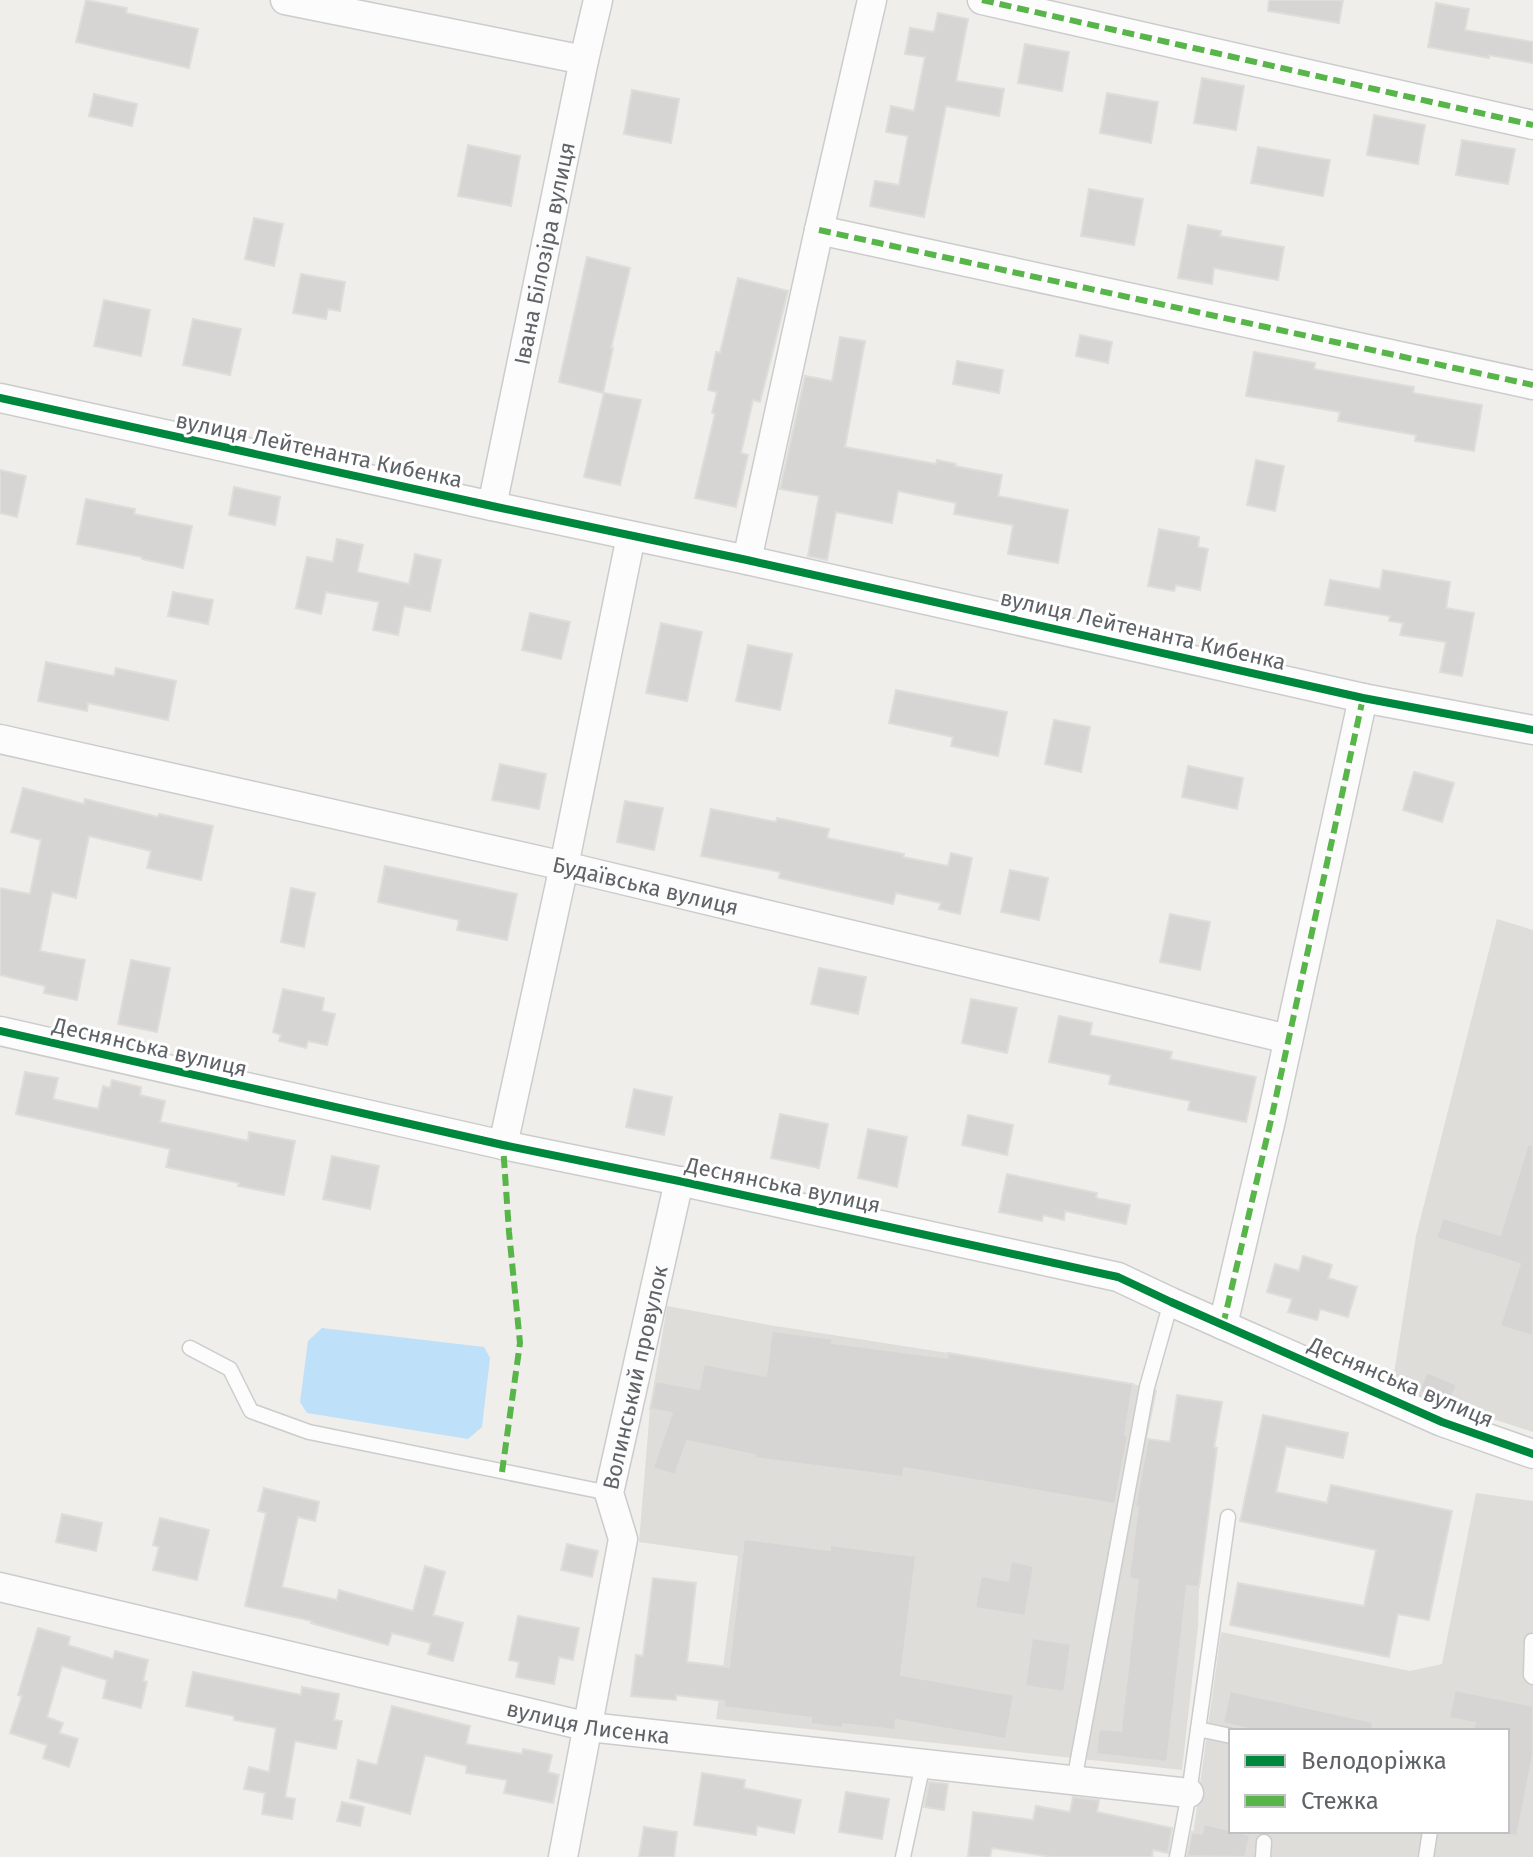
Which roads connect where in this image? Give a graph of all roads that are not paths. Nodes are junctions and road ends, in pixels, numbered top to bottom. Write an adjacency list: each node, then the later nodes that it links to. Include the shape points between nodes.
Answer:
1 (285, 0): 5 (street)
2 (598, 0): 5 (street, Івана Білозіра вулиця)
3 (872, 0): 7 (street)
4 (982, 0): 6 (street)
5 (584, 60): 10 (street, Івана Білозіра вулиця)
6 (1533, 125)
7 (819, 230): 8 (street); 12 (street)
8 (1533, 385)
9 (0, 398): 10 (street, вулиця Лейтенанта Кибенка)
10 (492, 506): 11 (street, вулиця Лейтенанта Кибенка)
11 (631, 536): 12 (street, вулиця Лейтенанта Кибенка); 16 (street)
12 (747, 560): 13 (street, вулиця Лейтенанта Кибенка)
13 (1363, 698): 14 (street, вулиця Лейтенанта Кибенка); 18 (street)
14 (1533, 730)
15 (0, 739): 16 (street, Будаївська вулиця)
16 (564, 866): 18 (street, Будаївська вулиця); 19 (street)
17 (0, 1031): 19 (street, Деснянська вулиця)
18 (1288, 1039): 22 (street)
19 (503, 1145): 20 (street, Деснянська вулиця)
20 (679, 1181): 21 (street, Деснянська вулиця, via 1118,1277); 25 (street, Волинський провулок)
21 (1171, 1302): 22 (street, Деснянська вулиця); 34 (lane, via 1147,1387)
22 (1223, 1325): 24 (street, Деснянська вулиця, via 1442,1422)
23 (190, 1348): 25 (lane, via 230,1369 251,1411 309,1432)
24 (1533, 1454)
25 (609, 1493): 30 (street, Волинський провулок, via 623,1539)
26 (1228, 1517): 31 (lane)
27 (0, 1587): 30 (street, вулиця Лисенка)
28 (1532, 1641): 29 (lane)
29 (1533, 1677)
30 (589, 1727): 33 (street, вулиця Лисенка); 37 (street, Волинський провулок)
31 (1198, 1729): 32 (lane); 35 (lane)
32 (1229, 1736)
33 (923, 1764): 34 (street, вулиця Лисенка); 38 (lane)
34 (1074, 1781): 35 (street, вулиця Лисенка)
35 (1189, 1793): 39 (lane)
36 (1430, 1833): 40 (lane)
37 (563, 1857)
38 (903, 1857)
39 (1177, 1857)
40 (1426, 1857)

